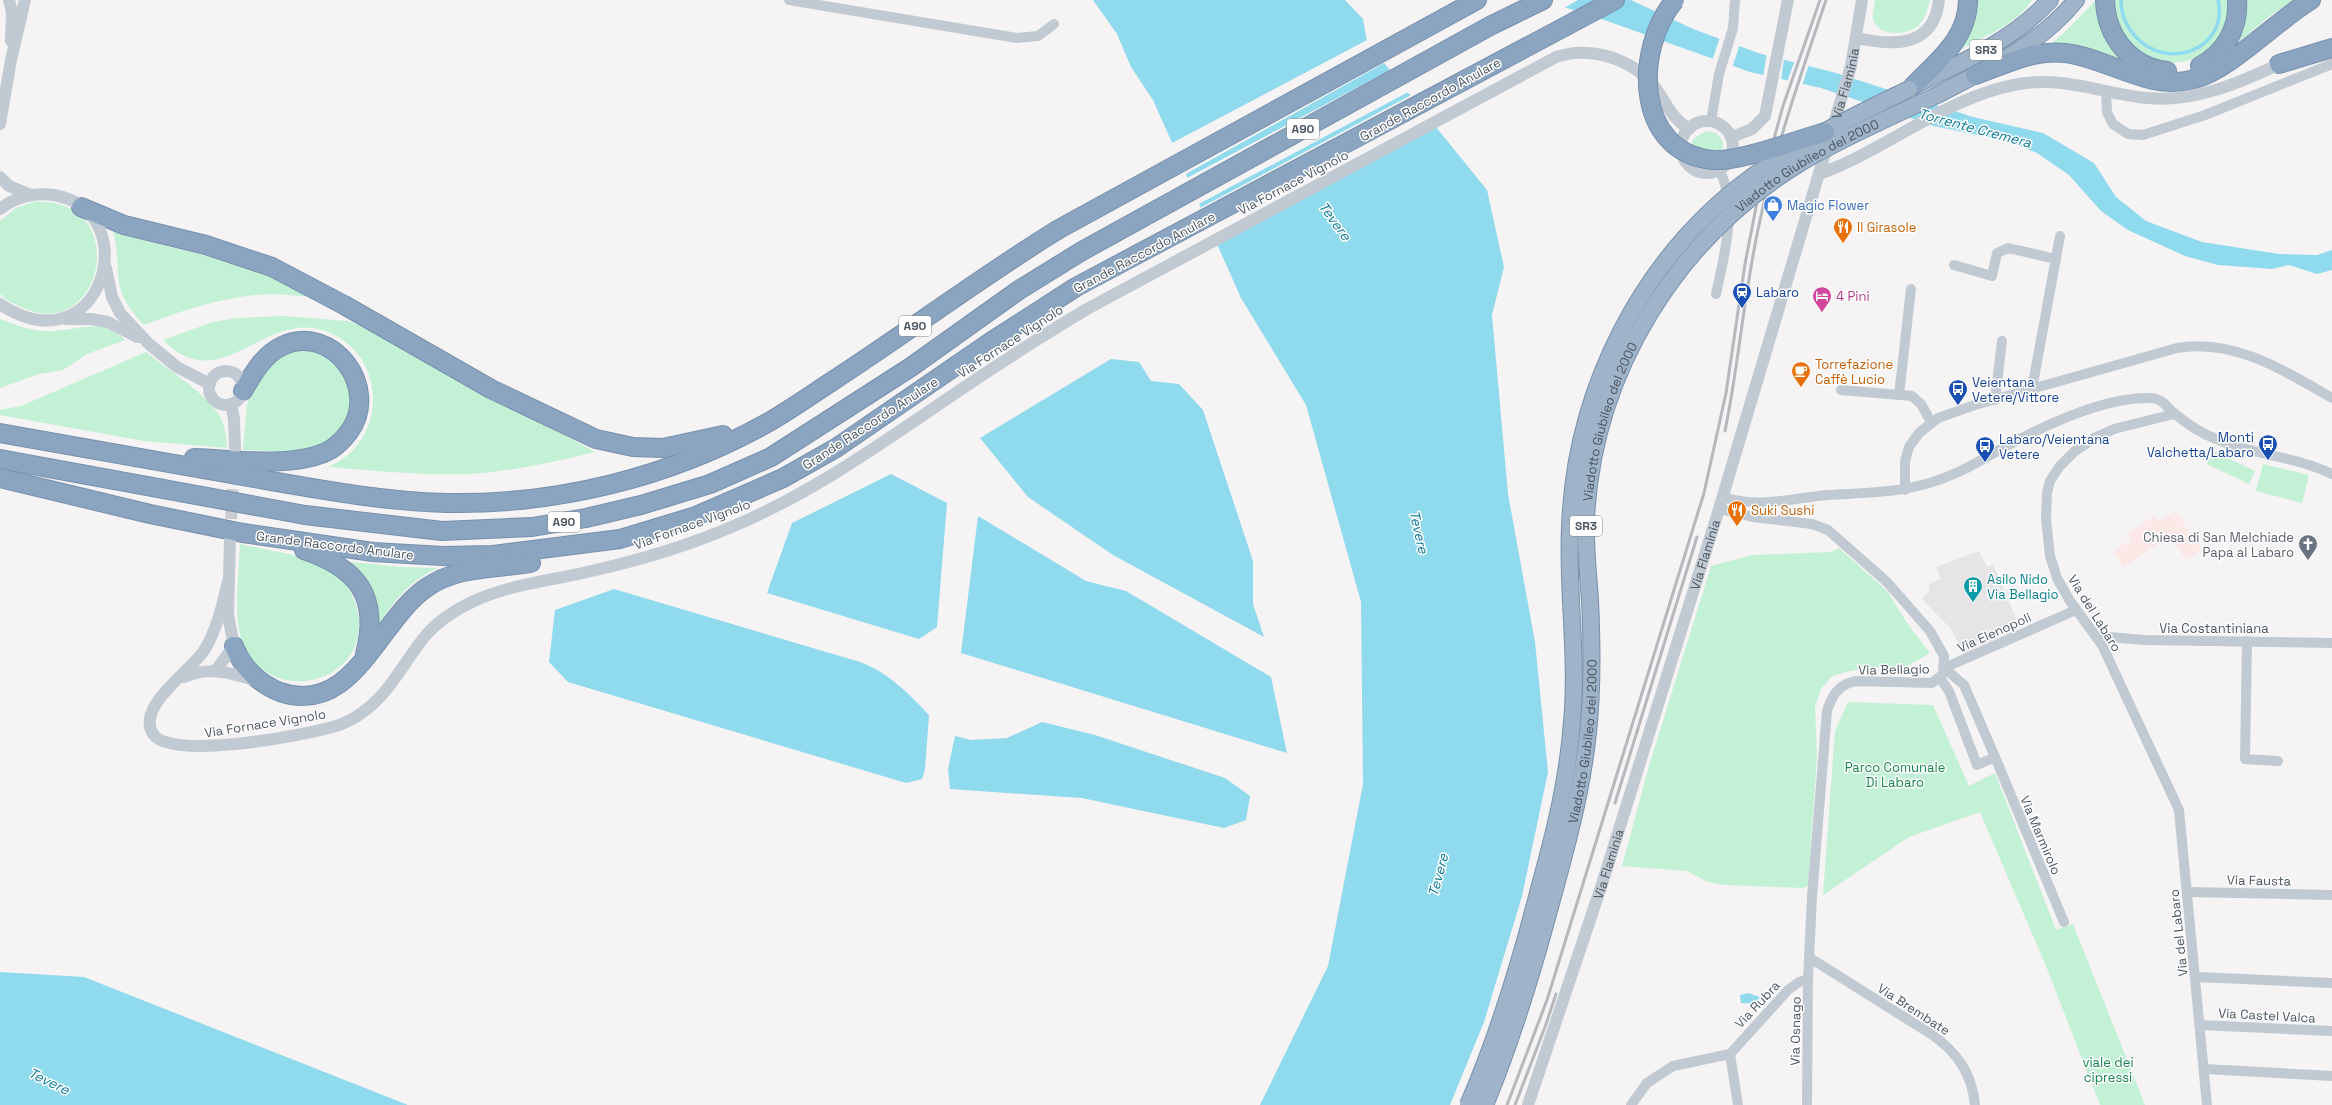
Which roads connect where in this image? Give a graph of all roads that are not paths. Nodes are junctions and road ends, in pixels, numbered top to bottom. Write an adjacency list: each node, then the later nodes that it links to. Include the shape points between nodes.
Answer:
1 (9, 0): 22 (street, via 12,12)
2 (25, 0): 22 (street)
3 (789, 0): 18 (street, via 1017,38 1038,36)
4 (1477, 0): 59 (highway, A90, via 1059,229)
5 (1543, 0): 64 (highway, Grande Raccordo Anulare / A90, via 1490,26 1064,262 1019,290 877,389 770,457 710,484 641,505 586,518 502,530 411,529 305,515)
6 (1615, 0): 71 (highway, Grande Raccordo Anulare, via 1076,287 836,448 783,478 703,513)
7 (1675, 0): 31 (highway, bridge, via 1665,13 1655,36 1649,59 1648,85 1656,120 1673,144 1695,156 1720,160)
8 (1735, 0): 28 (street, via 1733,28 1716,88)
9 (1788, 0): 32 (street, via 1765,116 1750,131)
10 (1862, 0): 19 (street, Via Flaminia)
11 (1939, 0): 19 (street, via 1932,23 1914,39 1893,44)
12 (1968, 0): 26 (highway, via 1964,24 1954,45)
13 (2050, 0): 26 (highway, SR3, via 2033,17 1993,46)
14 (2076, 0): 25 (highway, SR3, via 2055,22 2016,53)
15 (2105, 0): 16 (highway, via 2107,22 2120,46 2145,65 2173,72 2201,66 2226,44 2236,20)
16 (2237, 0)
17 (2311, 0): 25 (highway, via 2216,70 2189,81 2155,80 2092,59 2059,52 2036,54)
18 (1054, 24)
19 (1857, 38): 34 (street, Via Flaminia)
20 (2332, 38): 23 (street)
21 (2332, 48): 23 (highway)
22 (11, 60): 29 (street)
23 (2279, 64): 27 (street, via 2222,87 2178,98 2147,98)
24 (2332, 64): 27 (street, via 2205,115 2143,135 2128,134 2113,124 2107,112)
25 (1975, 75): 100 (highway, Viadotto Giubileo del 2000 / SR3, bridge, via 1802,162 1737,209 1703,242 1670,283 1648,316 1625,359 1599,434 1588,500 1586,545 1591,675 1588,732 1580,786 1571,833 1526,992 1511,1040)
26 (1911, 87): 31 (highway, Viadotto Giubileo del 2000 / SR3, bridge)
27 (2106, 90): 34 (street, via 2073,83 2034,82 2000,88 1966,101 1844,166)
28 (1711, 121): 30 (street, via 1703,121); 32 (street, via 1724,126)
29 (0, 124)
30 (1689, 128): 33 (street, via 1681,143 1681,152 1686,163 1704,174); 83 (street, Via Fornace Vignolo, via 1675,120 1651,82 1634,69 1608,56 1588,52 1567,53 1530,69 1087,309 1035,340 837,473 748,520 661,552 607,568 503,590 463,606 426,635 375,703 345,723 311,732 248,742 210,746 176,745 155,736 150,723 155,704)
31 (1824, 132): 99 (highway, Viadotto Giubileo del 2000 / SR3, bridge, via 1743,183 1684,239 1638,300 1595,388 1579,451 1571,509 1575,672 1566,778 1555,831 1522,954 1493,1045)
32 (1732, 137): 33 (street, via 1734,152 1731,160)
33 (1720, 171): 44 (street, via 1727,189 1728,220 1726,245)
34 (1819, 174): 68 (street, Via Flaminia)
35 (0, 177): 36 (street, via 9,186)
36 (31, 195): 37 (street, via 57,196); 38 (street, via 14,200)
37 (81, 207): 41 (street, via 93,218 100,230); 59 (highway, via 124,225 206,245 272,267 491,389 596,439 633,448 663,448 706,440)
38 (0, 210)
39 (2060, 236): 40 (street)
40 (2056, 260): 42 (street, via 2008,248 1997,253 1992,276); 52 (street)
41 (105, 263): 48 (street, via 102,281 94,296 81,310); 50 (street, via 115,306)
42 (1954, 265)
43 (1911, 288): 54 (street)
44 (1716, 294)
45 (0, 304): 47 (street)
46 (0, 311): 47 (street)
47 (18, 314): 48 (street, via 40,320)
48 (62, 319): 50 (street, via 108,322)
49 (2002, 340): 57 (street)
50 (149, 344): 51 (street, via 177,367)
51 (210, 384): 55 (street, via 210,394 222,404); 55 (street, via 217,374 232,371 243,381)
52 (2032, 389): 56 (street, via 2171,349 2204,345 2233,350 2257,359); 57 (street)
53 (1841, 390): 54 (street)
54 (1899, 395): 60 (street, via 1915,398)
55 (237, 398): 62 (street); 63 (highway, via 257,368 273,352 291,343 306,342 328,347 345,360 356,379 360,401 353,426 343,439 326,452 310,457 265,460)
56 (2332, 398)
57 (1995, 400): 60 (street, via 1947,414)
58 (2174, 414): 65 (street, via 2213,438); 67 (street, via 2164,402 2154,398 2106,404 2040,430 1956,473); 74 (street, Via del Labaro, via 2131,423 2094,438 2069,456 2052,477 2048,489 2046,514 2050,556 2059,583)
59 (770, 421): 63 (highway, A90, via 714,449 662,470 592,488 502,502 443,503 369,496)
60 (1931, 422): 67 (street, via 1916,436 1907,452)
61 (0, 433): 63 (highway, A90)
62 (235, 448)
63 (129, 456)
64 (0, 459)
65 (2332, 474)
66 (0, 478): 70 (highway, Grande Raccordo Anulare, via 150,514)
67 (1904, 490): 68 (street, via 1828,495 1753,504)
68 (1723, 497): 69 (street, Via Flaminia)
69 (1720, 509): 80 (street, Via Bellagio, via 1753,517 1812,524 1828,530 1887,582 1930,631 1940,647); 101 (street, Via Flaminia, via 1602,884)
70 (269, 538): 71 (highway, Grande Raccordo Anulare, via 373,552 443,556 520,552); 79 (highway, via 337,563 358,584 368,607 370,621)
71 (620, 539): 79 (highway, via 566,556 447,576 425,588 407,604)
72 (230, 540): 73 (street)
73 (229, 578): 78 (street, via 228,616); 83 (street, Via Fornace Vignolo, via 214,633 198,660)
74 (2076, 610): 75 (street, Via del Labaro); 80 (street, Via Elenopoli)
75 (2097, 636): 76 (street, Via Costantiniana, via 2145,640); 87 (street, Via del Labaro, via 2177,803)
76 (2247, 641): 77 (street, Via Costantiniana); 86 (street, via 2245,759)
77 (2332, 643)
78 (234, 646): 81 (street); 84 (highway, via 248,670)
79 (364, 658): 84 (highway, via 343,682 317,694 290,694)
80 (1944, 668): 82 (street, Via Bellagio); 85 (street, Via Marmirolo, via 1964,685)
81 (216, 670): 83 (street, Via Fornace Vignolo, via 195,673); 84 (street, Via Fornace Vignolo)
82 (1940, 678): 85 (street, via 1949,691 1977,765); 90 (street, Via Bellagio, via 1932,683 1849,683 1839,689 1831,700 1826,719 1812,897)
83 (174, 682)
84 (265, 684)
85 (1995, 757): 89 (street, Via Marmirolo)
86 (2278, 761)
87 (2187, 892): 88 (street, Via Fausta); 91 (street, Via del Labaro)
88 (2331, 895)
89 (2064, 922)
90 (1810, 958): 92 (street, Via Osnago); 105 (street, Via Brembate, via 1948,1047 1970,1078)
91 (2196, 977): 93 (street); 94 (street, Via del Labaro)
92 (1808, 979): 96 (street, Via Rubra, via 1802,980 1788,990); 104 (street, Via Osnago)
93 (2331, 983)
94 (2200, 1025): 95 (street, Via Castel Valca); 97 (street, Via del Labaro)
95 (2332, 1031)
96 (1730, 1054): 102 (street, via 1673,1066 1647,1083); 103 (street)
97 (2204, 1069): 98 (street); 106 (street, Via del Labaro)
98 (2332, 1076)
99 (1468, 1105)
100 (1485, 1105)
101 (1528, 1105)
102 (1631, 1105)
103 (1738, 1105)
104 (1807, 1105)
105 (1975, 1105)
106 (2207, 1105)

